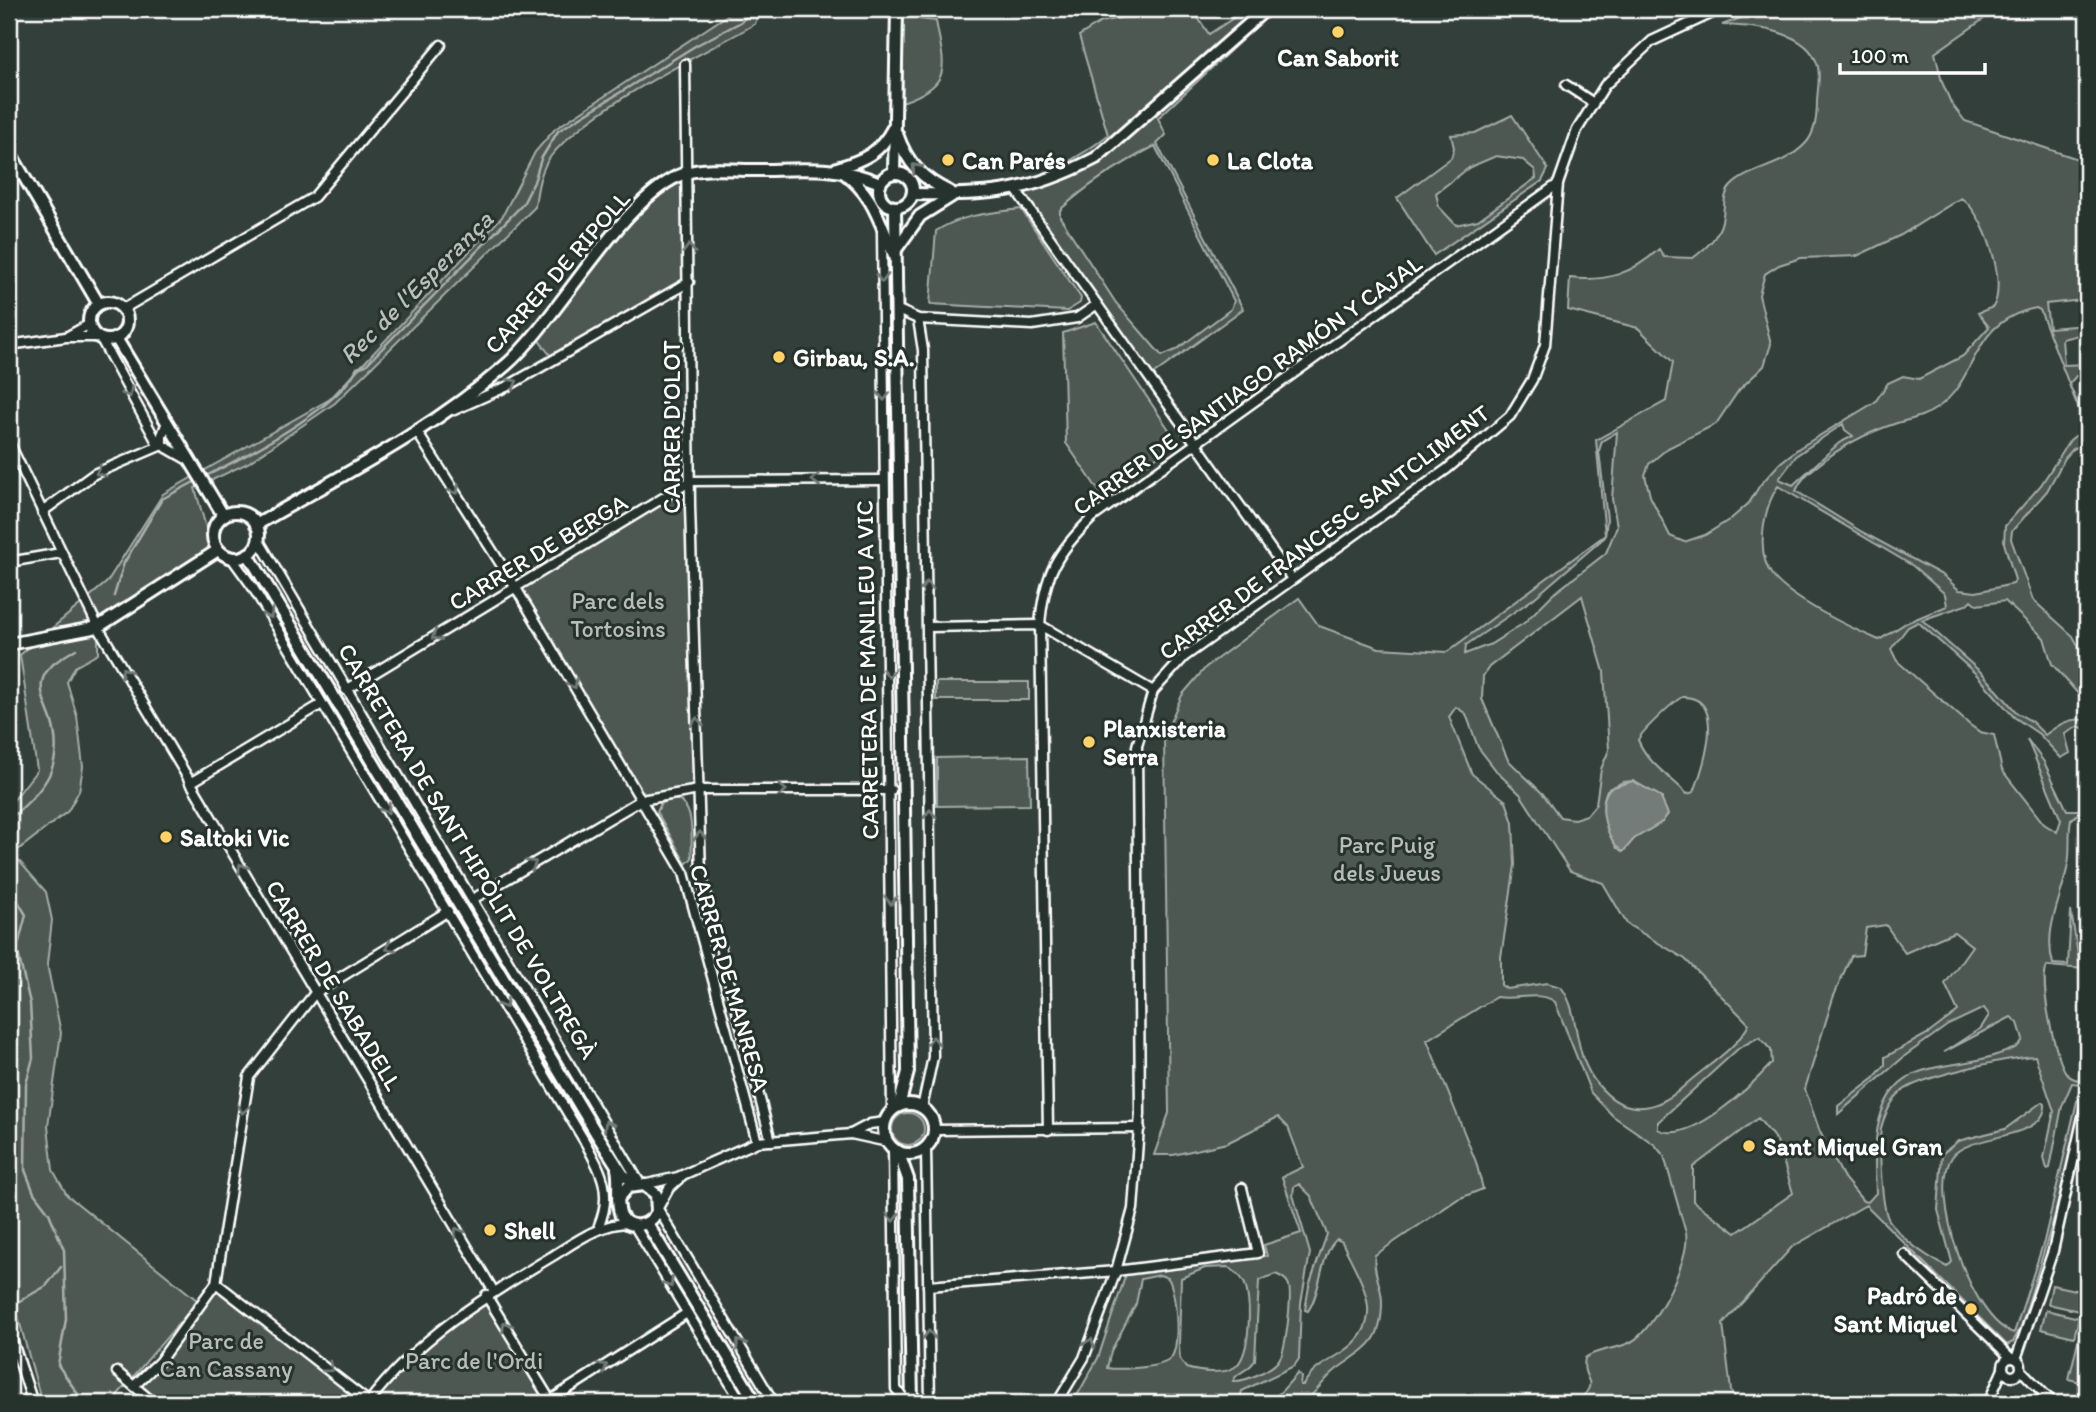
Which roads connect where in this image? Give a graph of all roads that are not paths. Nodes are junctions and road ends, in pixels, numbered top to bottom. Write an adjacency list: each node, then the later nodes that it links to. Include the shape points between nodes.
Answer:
1 (897, 9): 8 (street)
2 (1266, 9): 15 (street, via 1096,158 1063,175)
3 (1721, 9): 7 (street, CARRER DE FRANCESC SANTCLIMENT, via 1652,41)
4 (441, 45): 24 (street, via 314,197)
5 (685, 64): 11 (street, CARRER D'OLOT)
6 (1566, 85): 7 (street)
7 (1592, 102): 14 (street, CARRER DE FRANCESC SANTCLIMENT)
8 (894, 126): 10 (street, via 872,156); 12 (street); 17 (street, one-way to 8, via 911,166)
9 (9, 151): 22 (street)
10 (835, 170): 11 (street, CARRER DE RIPOLL); 13 (street, CARRER DE RIPOLL, via 853,171); 19 (street, CARRETERA DE MANLLEU A VIC, via 862,186)
11 (688, 172): 21 (street, CARRER D'OLOT, one-way to 11); 32 (street, CARRER DE RIPOLL, via 664,183 626,220 509,363)
12 (894, 173): 13 (street); 16 (street, via 909,178)
13 (880, 183): 18 (street, via 881,199)
14 (1558, 184): 36 (street, CARRER DE SANTIAGO RAMÓN Y CAJAL); 50 (street, CARRER DE FRANCESC SANTCLIMENT, via 1545,345 1532,380 1510,416 1447,469)
15 (1016, 190): 17 (street); 23 (street)
16 (913, 194): 17 (street); 18 (street, via 907,204)
17 (956, 195): 20 (street, via 920,216)
18 (895, 208): 20 (street, CARRETERA DE MANLLEU A VIC)
19 (882, 228): 20 (street, CARRETERA DE MANLLEU A VIC); 39 (street, CARRETERA DE MANLLEU A VIC, one-way to 39)
20 (897, 254): 25 (street, CARRETERA DE MANLLEU A VIC)
21 (689, 282): 32 (street, one-way to 21, via 508,386); 40 (street, CARRER D'OLOT)
22 (98, 303): 24 (street, via 112,302); 27 (street, via 89,314)
23 (1096, 305): 26 (street, via 1077,318 1053,325); 36 (street)
24 (123, 309): 30 (street, via 126,329)
25 (898, 310): 26 (street); 66 (street, CARRETERA DE MANLLEU A VIC)
26 (918, 319): 54 (street, one-way to 26, via 923,349)
27 (88, 325): 28 (street); 29 (street)
28 (66, 337): 29 (street); 31 (street)
29 (99, 338): 30 (street); 37 (street, one-way to 37)
30 (116, 338): 33 (street)
31 (9, 345)
32 (451, 411): 34 (street, CARRER DE RIPOLL)
33 (167, 422): 37 (street); 38 (street)
34 (417, 432): 43 (street, CARRER DE RIPOLL); 51 (street, CARRER DE MANRESA, one-way to 51)
35 (9, 442): 41 (street, CARRER DE SABADELL)
36 (1194, 443): 50 (street); 52 (street, CARRER DE SANTIAGO RAMÓN Y CAJAL, via 1093,517 1066,544 1043,592)
37 (161, 445): 38 (street); 41 (street, one-way to 41, via 94,474)
38 (192, 463): 42 (street)
39 (884, 480): 40 (street, one-way to 40); 61 (street, CARRETERA DE MANLLEU A VIC, one-way to 61)
40 (691, 481): 51 (street, CARRER DE BERGA); 60 (street, CARRER D'OLOT, one-way to 40)
41 (42, 513): 46 (street, CARRER DE SABADELL)
42 (223, 515): 43 (street, via 240,512); 45 (street, via 213,531)
43 (256, 525): 44 (street)
44 (258, 540): 47 (street); 56 (street, CARRETERA DE SANT HIPÒLIT DE VOLTREGÀ)
45 (218, 550): 48 (street); 53 (street)
46 (61, 553): 49 (street); 53 (street, CARRER DE SABADELL)
47 (248, 554): 48 (street); 80 (street, CARRETERA DE SANT HIPÒLIT DE VOLTREGÀ)
48 (231, 557): 58 (street, CARRETERA DE SANT HIPÒLIT DE VOLTREGÀ, one-way to 58)
49 (9, 562)
50 (1292, 579): 57 (street, CARRER DE FRANCESC SANTCLIMENT, via 1184,657)
51 (516, 587): 56 (street, CARRER DE BERGA, one-way to 56); 62 (street, CARRER DE MANRESA, one-way to 62)
52 (1040, 625): 54 (street); 57 (street); 73 (street, CARRER DE SANTIAGO RAMÓN Y CAJAL)
53 (98, 627): 55 (street); 59 (street, CARRER DE SABADELL, one-way to 53)
54 (928, 627): 68 (street, one-way to 54, via 933,1057)
55 (9, 643)
56 (346, 690): 63 (street, CARRETERA DE SANT HIPÒLIT DE VOLTREGÀ)
57 (1153, 691): 71 (street, CARRER DE FRANCESC SANTCLIMENT, via 1137,746)
58 (322, 704): 59 (street); 64 (street, CARRETERA DE SANT HIPÒLIT DE VOLTREGÀ, one-way to 64)
59 (190, 783): 65 (street, CARRER DE SABADELL, one-way to 59)
60 (699, 790): 61 (street, one-way to 61); 62 (street); 75 (street, CARRER D'OLOT, one-way to 60, via 701,874)
61 (891, 790): 69 (street, CARRETERA DE MANLLEU A VIC, one-way to 69)
62 (641, 800): 63 (street, one-way to 62); 77 (street, CARRER DE MANRESA, via 684,873)
63 (473, 899): 83 (street, CARRETERA DE SANT HIPÒLIT DE VOLTREGÀ, one-way to 63)
64 (448, 911): 65 (street, one-way to 65); 76 (street, CARRETERA DE SANT HIPÒLIT DE VOLTREGÀ, one-way to 76)
65 (315, 993): 93 (street, one-way to 93, via 249,1077); 95 (street, CARRER DE SABADELL, one-way to 65)
66 (908, 1080): 68 (street, CARRETERA DE MANLLEU A VIC); 69 (street, CARRETERA DE MANLLEU A VIC)
67 (2087, 1099): 100 (street, via 2053,1251)
68 (920, 1107): 69 (street); 72 (street, via 931,1118)
69 (896, 1109): 70 (street)
70 (885, 1122): 74 (street); 78 (street)
71 (1140, 1128): 73 (street); 92 (street, CARRER DE FRANCESC SANTCLIMENT, via 1133,1209)
72 (934, 1130): 73 (street); 79 (street)
73 (1048, 1130)
74 (851, 1133): 75 (street); 78 (street)
75 (771, 1140): 77 (street)
76 (585, 1142): 80 (street, CARRETERA DE SANT HIPÒLIT DE VOLTREGÀ); 89 (street, CARRETERA DE SANT HIPÒLIT DE VOLTREGÀ, via 606,1185 607,1202)
77 (757, 1142): 81 (street)
78 (893, 1147): 79 (street); 82 (street); 114 (street, one-way to 114, via 896,1389)
79 (922, 1150): 82 (street); 94 (street)
80 (614, 1161): 83 (street, CARRETERA DE SANT HIPÒLIT DE VOLTREGÀ); 85 (street, CARRETERA DE SANT HIPÒLIT DE VOLTREGÀ, via 620,1178)
81 (686, 1173): 83 (street); 86 (street, via 669,1188)
82 (908, 1180): 114 (street)
83 (640, 1185): 85 (street, via 625,1189); 86 (street, via 654,1192)
84 (1242, 1188): 92 (street, via 1258,1253)
85 (618, 1203): 88 (street, via 621,1216); 89 (street)
86 (658, 1207): 87 (street); 113 (street, one-way to 86)
87 (648, 1223): 88 (street); 112 (street)
88 (631, 1224): 90 (street, via 608,1226); 96 (street, one-way to 96)
89 (600, 1225): 90 (street)
90 (587, 1236): 95 (street)
91 (1904, 1254): 98 (street)
92 (1116, 1271): 94 (street); 116 (street, CARRER DE FRANCESC SANTCLIMENT, one-way to 92, via 1084,1358)
93 (216, 1283): 105 (street, via 159,1362); 110 (street, one-way to 110)
94 (928, 1286): 115 (street, one-way to 94)
95 (490, 1293): 107 (street, CARRER DE SABADELL, one-way to 95); 110 (street, via 425,1342)
96 (687, 1313): 107 (street, one-way to 96); 111 (street)
97 (9, 1330): 99 (street)
98 (1997, 1345): 100 (street); 101 (street)
99 (11, 1347): 108 (street)
100 (2013, 1358): 101 (street); 102 (street, via 2021,1363)
101 (2003, 1366): 104 (street); 106 (street)
102 (2021, 1370): 104 (street); 118 (street)
103 (117, 1371): 105 (street)
104 (2013, 1377): 106 (street)
105 (134, 1386): 109 (street)
106 (1996, 1387): 117 (street)
107 (548, 1401)
108 (33, 1403)
109 (154, 1403)
110 (369, 1403)
111 (742, 1403)
112 (757, 1403)
113 (774, 1403)
114 (910, 1403)
115 (930, 1403)
116 (1057, 1403)
117 (1988, 1403)
118 (2053, 1403)

